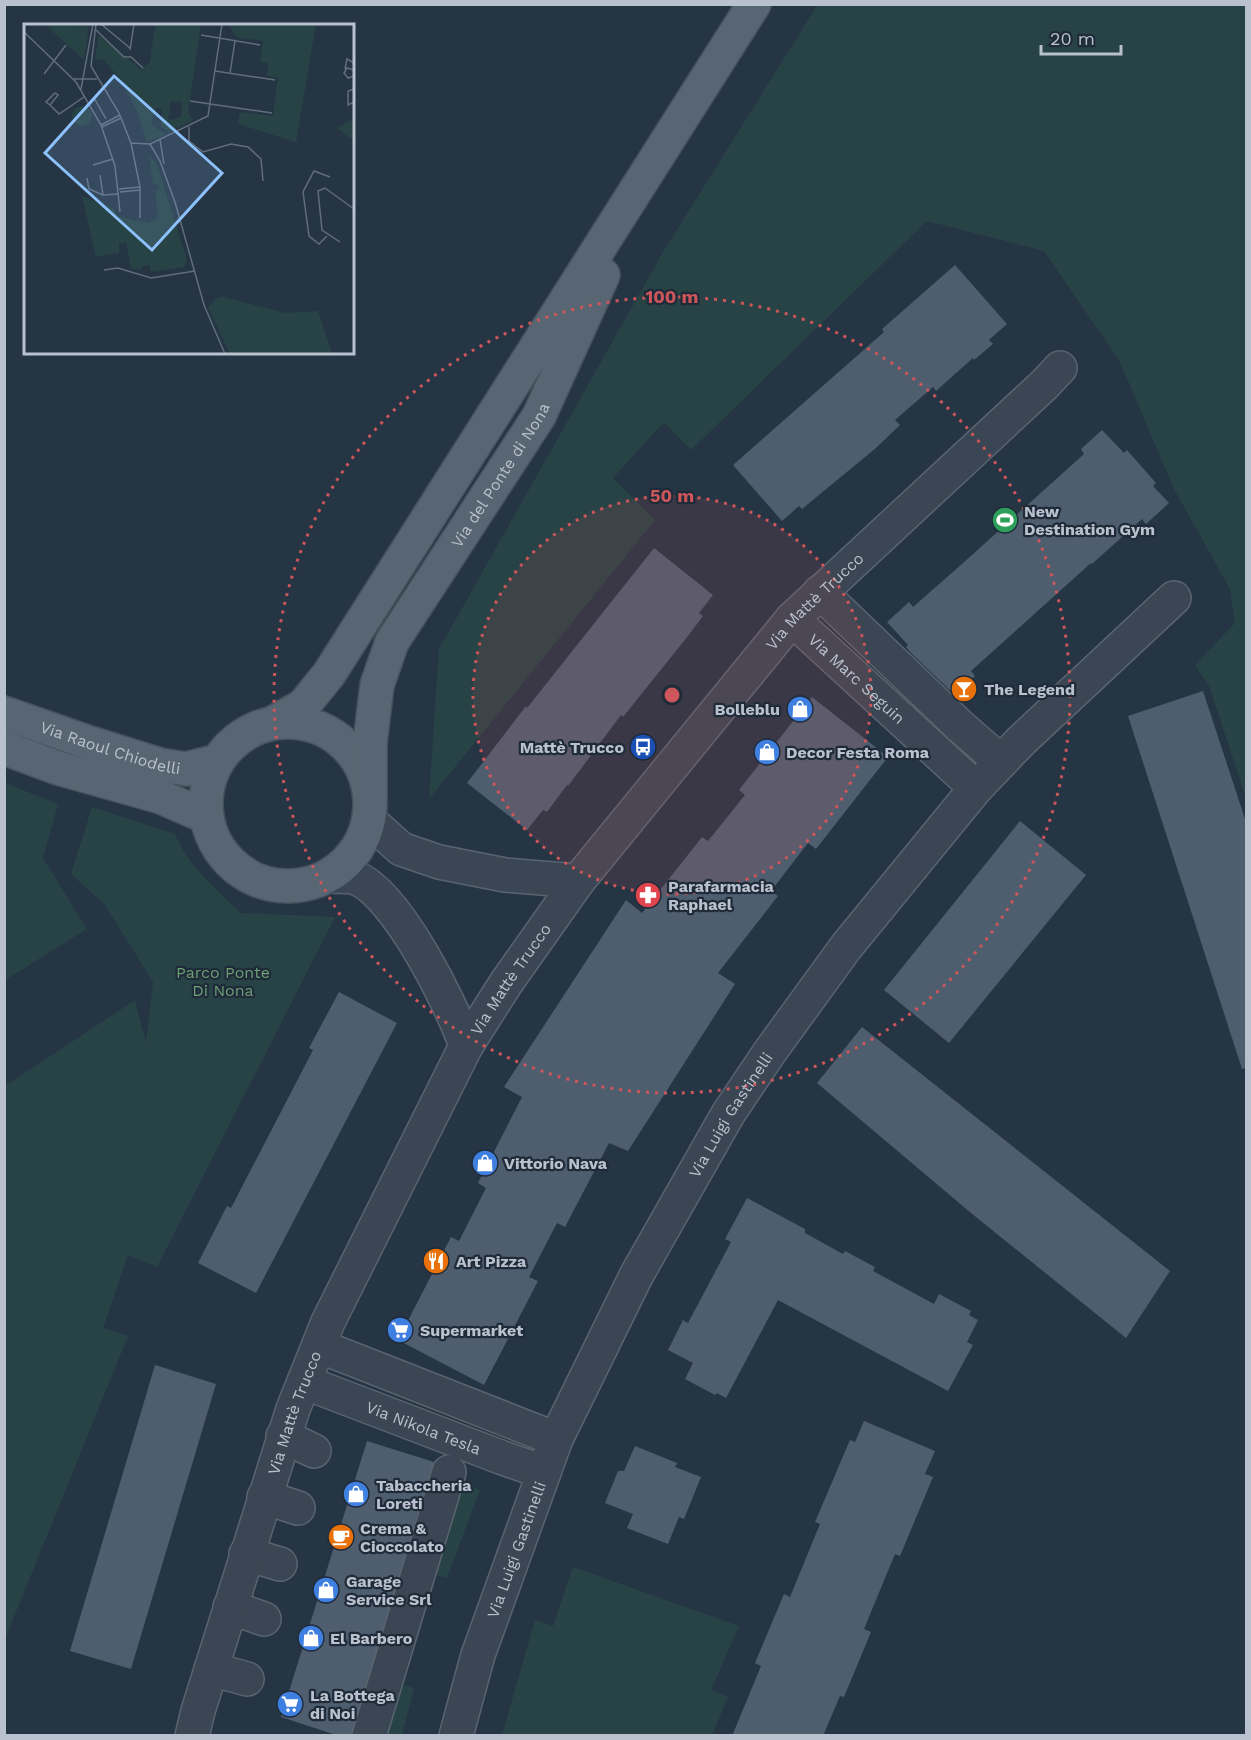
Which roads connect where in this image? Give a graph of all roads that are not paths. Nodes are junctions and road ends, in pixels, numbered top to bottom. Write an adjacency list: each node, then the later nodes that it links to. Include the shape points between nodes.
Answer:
1 (754, 4): 2 (main road, Via del Ponte di Nona)
2 (658, 156): 8 (main road, Via del Ponte di Nona, via 326,680 303,706); 13 (main road, Via del Ponte di Nona, via 539,416 392,642 376,686 370,743)
3 (1060, 368): 4 (street, Via Mattè Trucco)
4 (820, 592): 6 (street, Via Mattè Trucco); 11 (street)
5 (1174, 598): 11 (street, Via Luigi Gastinelli)
6 (792, 619): 12 (street, Via Marc Seguin); 16 (street, Via Mattè Trucco)
7 (4, 713): 10 (main road, Via Raoul Chiodelli, via 160,765 186,769)
8 (273, 723): 10 (main road, via 251,730 232,743); 13 (main road, via 296,722 318,727 338,738 354,754 365,774)
9 (4, 748): 14 (main road, Via Raoul Chiodelli, via 58,768 161,797)
10 (218, 761): 14 (main road, via 207,788)
11 (1000, 761): 12 (street, Via Luigi Gastinelli)
12 (976, 788): 21 (street, Via Luigi Gastinelli, via 846,947 728,1114 636,1276)
13 (370, 808): 15 (main road, via 361,842 347,862); 16 (street, via 401,849 439,862 505,875)
14 (207, 817): 15 (main road, via 213,838 226,857 263,882 307,884)
15 (328, 876): 17 (street, via 355,878 378,893 411,937 451,1007)
16 (578, 881): 17 (street, Via Mattè Trucco)
17 (466, 1046): 18 (street, Via Mattè Trucco)
18 (319, 1346): 19 (street, Via Mattè Trucco); 21 (street)
19 (304, 1382): 20 (street, Via Mattè Trucco); 24 (street, Via Nikola Tesla)
20 (283, 1436): 22 (street); 25 (street, Via Mattè Trucco)
21 (556, 1439): 24 (street, Via Luigi Gastinelli)
22 (314, 1450)
23 (449, 1472): 34 (street)
24 (544, 1472): 35 (street, Via Luigi Gastinelli, via 478,1655)
25 (264, 1497): 26 (street); 27 (street, Via Mattè Trucco)
26 (298, 1508)
27 (246, 1554): 28 (street); 29 (street, Via Mattè Trucco)
28 (280, 1564)
29 (230, 1607): 30 (street); 31 (street, Via Mattè Trucco)
30 (264, 1619)
31 (211, 1669): 32 (street); 33 (street, Via Mattè Trucco)
32 (247, 1679)
33 (192, 1736)
34 (369, 1736)
35 (456, 1736)

